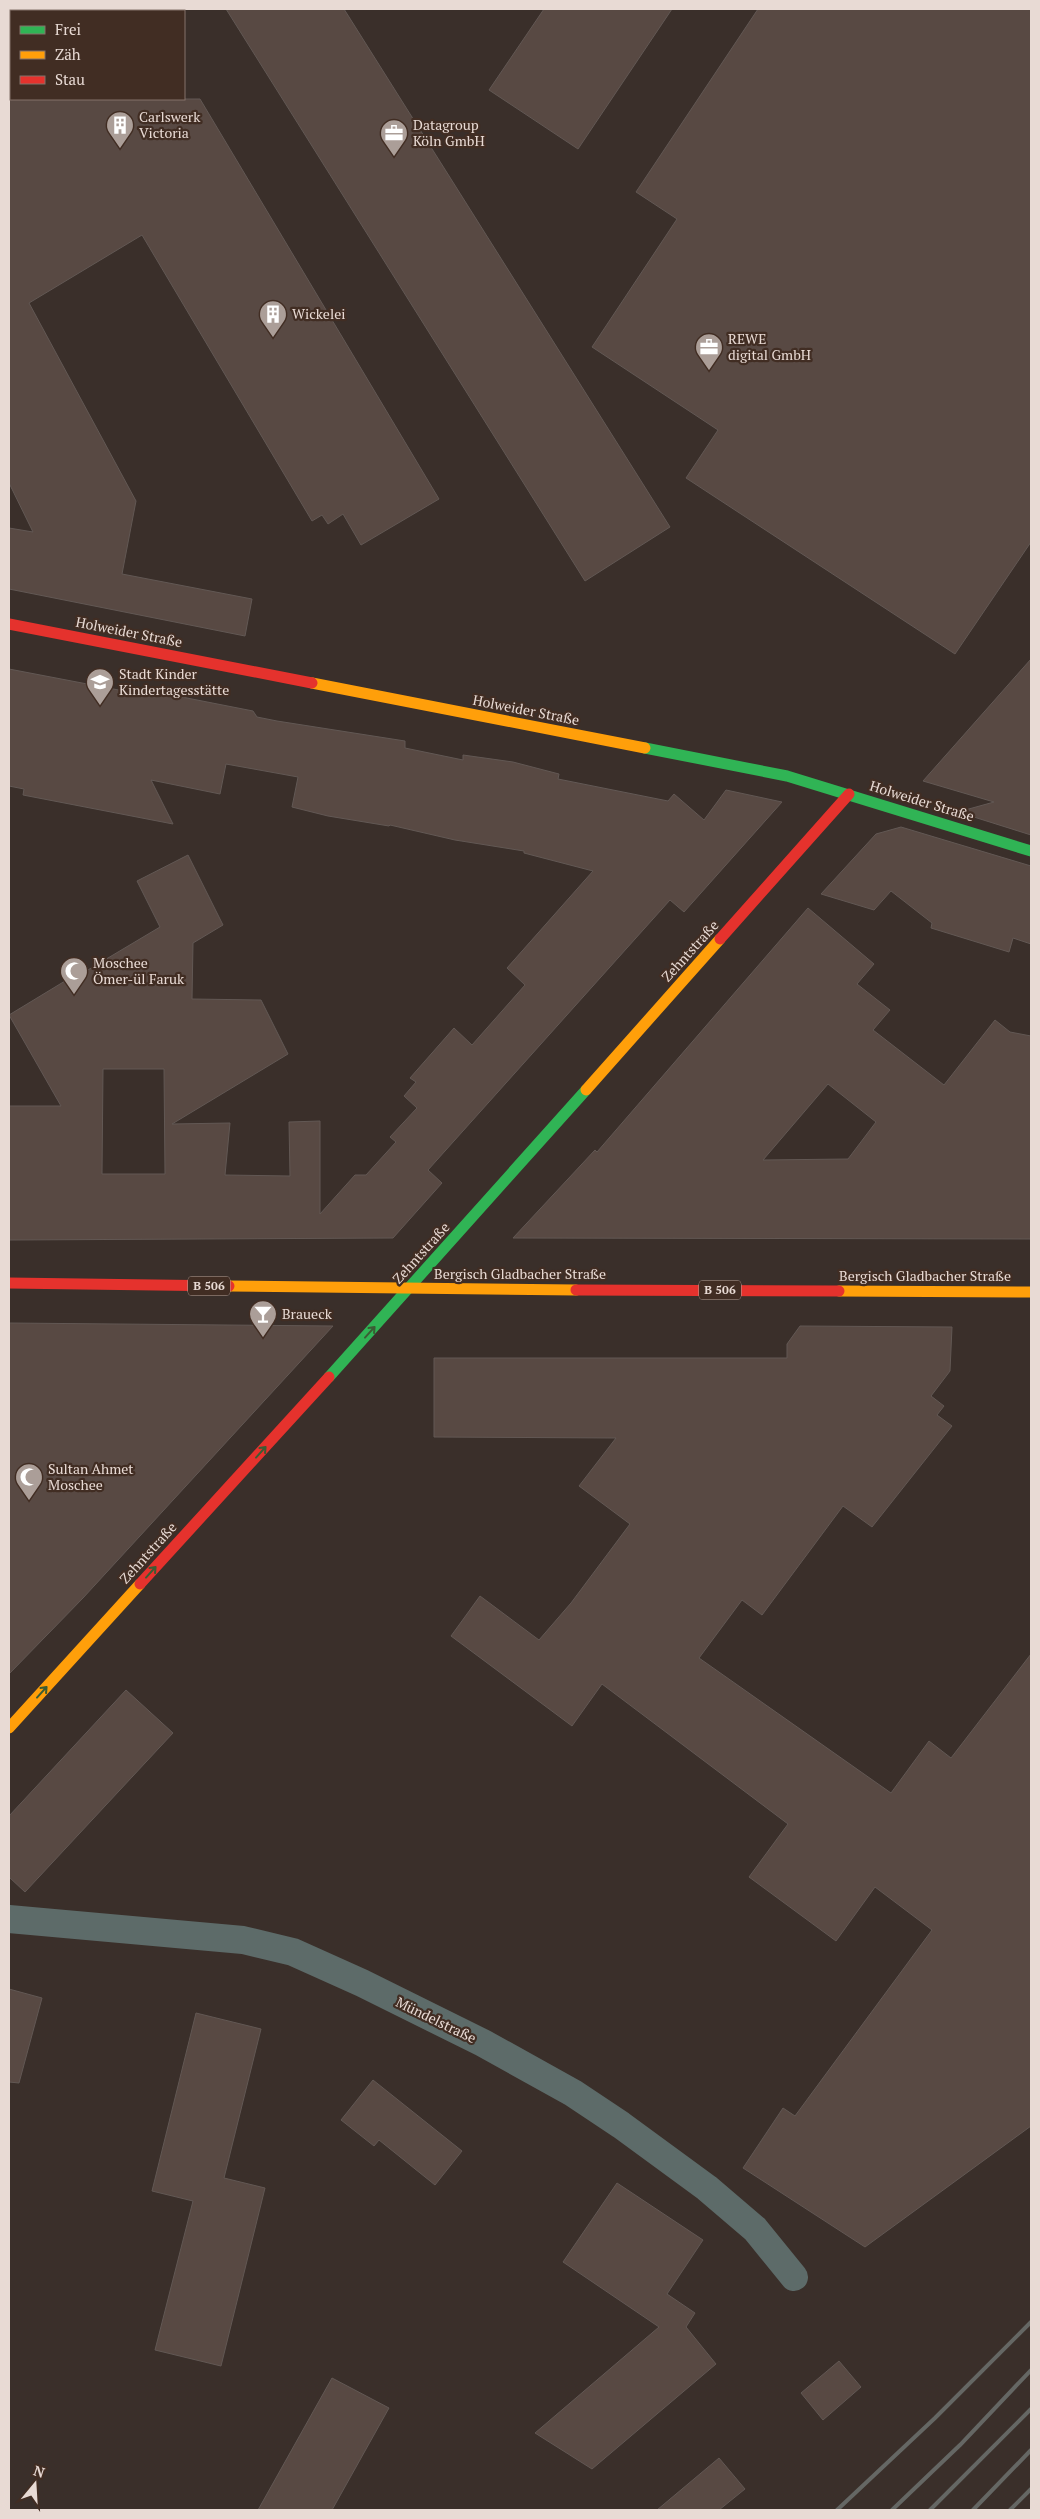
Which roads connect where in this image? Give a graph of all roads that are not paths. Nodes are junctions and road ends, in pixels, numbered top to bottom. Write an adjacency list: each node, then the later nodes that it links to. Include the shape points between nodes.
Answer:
1 (9, 624): 2 (street, Holweider Straße, via 787,776)
2 (850, 794): 3 (street, Holweider Straße); 5 (street, Zehntstraße)
3 (1031, 851)
4 (9, 1283): 5 (street, Bergisch Gladbacher Straße / B 506)
5 (409, 1289): 6 (street, Bergisch Gladbacher Straße / B 506); 7 (street, Zehntstraße, one-way to 5)
6 (1031, 1292)
7 (9, 1728)
8 (9, 1919): 9 (street, Mündelstraße, via 243,1940 293,1952 483,2043 573,2093 707,2188 755,2229)
9 (794, 2277)

